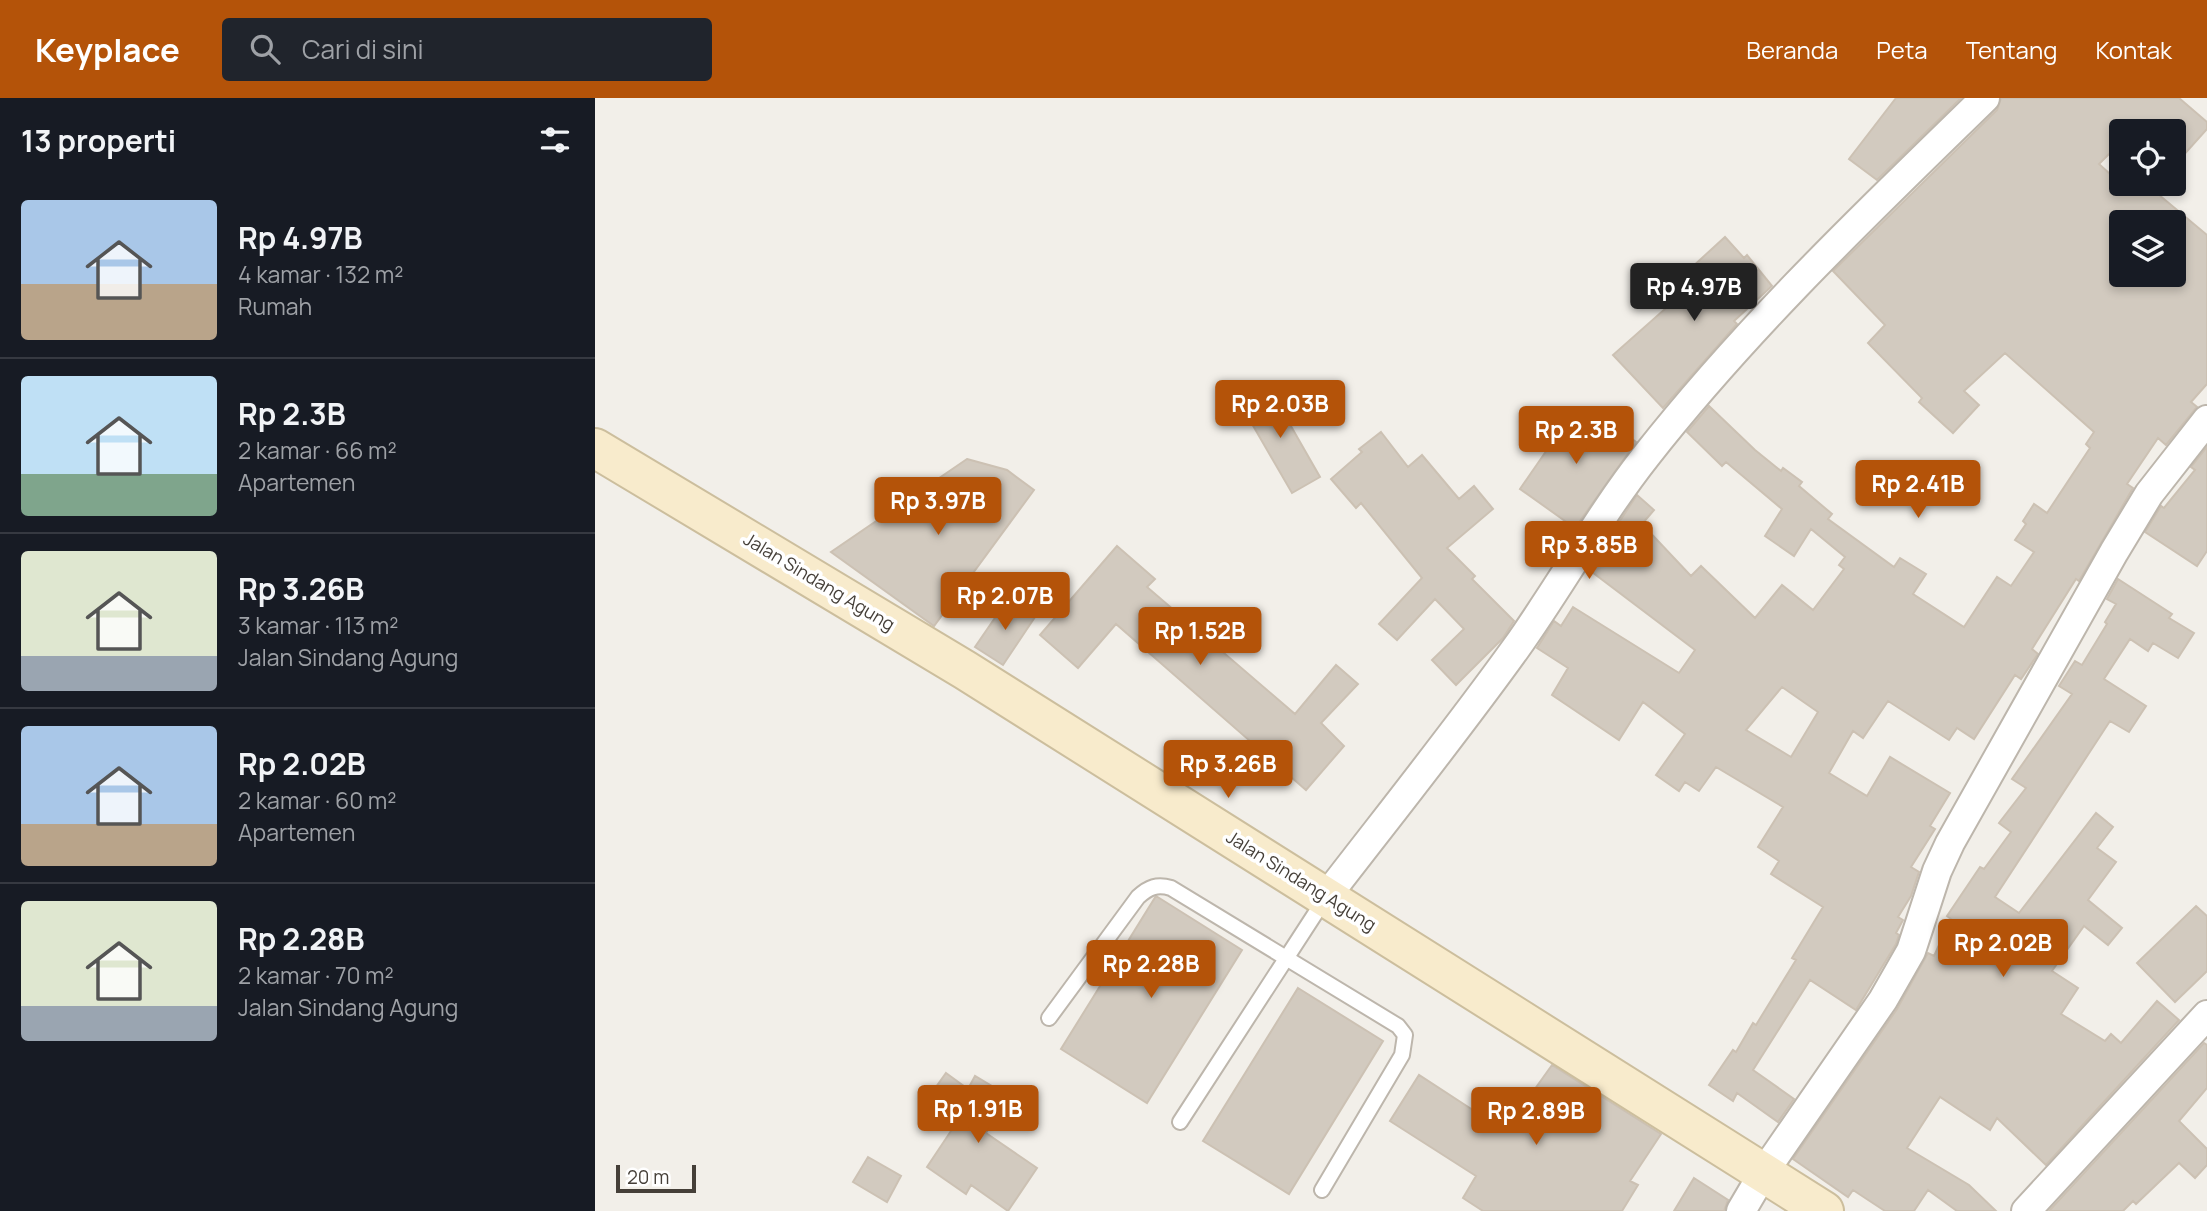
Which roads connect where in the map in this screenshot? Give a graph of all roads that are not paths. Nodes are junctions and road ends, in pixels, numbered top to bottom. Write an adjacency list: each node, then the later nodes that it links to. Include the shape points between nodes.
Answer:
1 (1985, 98): 4 (street, via 1743,340 1646,456 1517,646)
2 (2207, 420): 9 (street, via 2149,494 1949,843 1911,951 1883,1000)
3 (595, 448): 4 (main road, Jalan Sindang Agung, via 965,670)
4 (1326, 897): 5 (lane); 9 (main road, Jalan Sindang Agung)
5 (1287, 958): 7 (lane, via 1171,888 1147,888); 8 (lane); 10 (lane, via 1398,1026 1405,1035 1402,1055)
6 (2207, 1015): 13 (street)
7 (1049, 1018)
8 (1180, 1122)
9 (1764, 1172): 11 (street); 12 (main road, Jalan Sindang Agung)
10 (1322, 1190)
11 (1741, 1211)
12 (1824, 1211)
13 (2026, 1211)

